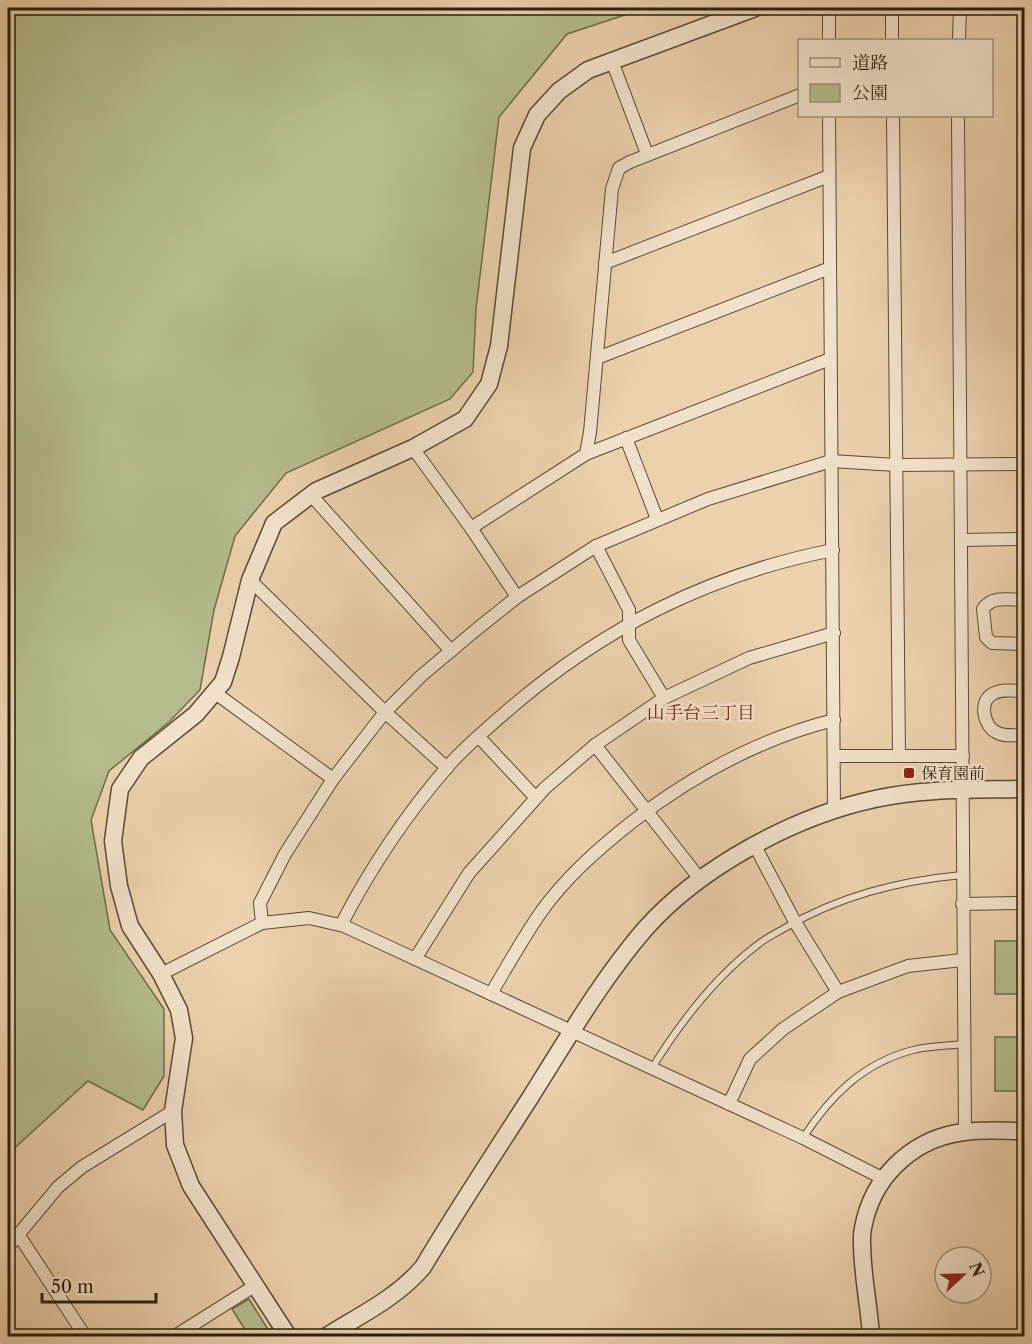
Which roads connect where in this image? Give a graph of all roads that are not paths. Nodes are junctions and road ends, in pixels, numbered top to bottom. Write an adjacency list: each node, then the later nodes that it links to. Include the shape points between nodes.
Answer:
1 (755, 8): 8 (street)
2 (829, 8): 5 (street)
3 (892, 8): 6 (street)
4 (960, 8): 7 (street)
5 (829, 39)
6 (892, 39)
7 (959, 39)
8 (612, 61): 13 (street); 20 (street, via 588,70 559,90 537,115 522,148 499,346 489,384 465,419)
9 (798, 96): 13 (street)
10 (829, 117): 14 (street)
11 (893, 117): 25 (street)
12 (958, 117): 23 (street)
13 (647, 154): 15 (street, via 619,168 612,189)
14 (829, 176): 15 (street); 16 (street)
15 (605, 263): 17 (street)
16 (830, 268): 17 (street); 18 (street)
17 (597, 358): 21 (street)
18 (830, 359): 19 (street); 22 (street)
19 (626, 438): 21 (street); 27 (street)
20 (413, 448): 26 (street); 28 (street)
21 (586, 454): 28 (street)
22 (831, 461): 25 (street); 27 (street); 32 (street)
23 (960, 464): 24 (street); 25 (street); 30 (street)
24 (1024, 464)
25 (896, 465): 49 (street)
26 (311, 495): 33 (street, via 274,523); 39 (street)
27 (657, 519): 31 (street)
28 (471, 528): 34 (street)
29 (1024, 539): 30 (street)
30 (961, 540): 50 (street)
31 (596, 546): 34 (street); 36 (street, via 628,610)
32 (833, 550): 36 (street, via 741,574); 37 (street)
33 (250, 580): 41 (street, via 223,682); 43 (street)
34 (517, 597): 39 (street)
35 (1024, 600): 38 (street, via 995,600 983,609 986,637 992,643)
36 (629, 623): 42 (street, via 629,640); 46 (street, via 541,682)
37 (834, 633): 42 (street, via 748,658); 44 (street)
38 (1024, 644)
39 (451, 651): 43 (street)
40 (1024, 691): 45 (street, via 998,691 990,695 984,710 989,728 997,733)
41 (214, 692): 52 (street); 68 (street, via 196,714 141,758 120,789 113,841 119,886 130,926)
42 (664, 698): 47 (street)
43 (385, 712): 51 (street); 52 (street)
44 (834, 720): 48 (street); 57 (street, via 798,729 726,760)
45 (1024, 735)
46 (479, 737): 51 (street); 55 (street)
47 (594, 745): 55 (street); 57 (street)
48 (834, 756): 49 (street); 56 (street)
49 (899, 756): 50 (street)
50 (963, 756): 54 (street)
51 (447, 768): 65 (street, via 381,855)
52 (333, 779): 64 (street, via 290,846 260,903)
53 (1024, 789): 54 (street)
54 (964, 791): 56 (street, via 914,792); 59 (street)
55 (536, 798): 66 (street, via 469,873)
56 (834, 810): 58 (street, via 783,829)
57 (646, 811): 60 (street); 70 (street, via 571,876 542,911)
58 (755, 846): 60 (street); 63 (street)
59 (962, 875): 61 (street); 63 (lane, via 862,893)
60 (700, 879): 71 (street, via 646,928)
61 (962, 903): 62 (street); 67 (street)
62 (1024, 903)
63 (795, 922): 69 (street); 73 (lane, via 757,945 717,982 681,1024)
64 (262, 923): 65 (street, via 309,918); 68 (street)
65 (341, 925): 66 (street)
66 (415, 959): 70 (street)
67 (962, 960): 69 (street, via 908,966); 72 (street)
68 (162, 974): 75 (street, via 179,1010 184,1038)
69 (838, 992): 74 (street, via 783,1029 750,1059)
70 (491, 994): 71 (street)
71 (572, 1031): 73 (street); 86 (street, via 415,1278)
72 (964, 1044): 77 (street); 78 (lane, via 912,1050 862,1074 838,1092)
73 (652, 1069): 74 (street)
74 (729, 1104): 78 (street)
75 (173, 1111): 80 (street, via 82,1167 58,1187); 82 (street, via 175,1145 191,1186)
76 (1024, 1131): 77 (street)
77 (965, 1132): 79 (street, via 927,1142 903,1157)
78 (803, 1138): 79 (street)
79 (882, 1178): 87 (street, via 869,1203 862,1235)
80 (18, 1234): 81 (street); 83 (street)
81 (8, 1247)
82 (256, 1285): 84 (street); 85 (street)
83 (85, 1336)
84 (176, 1336)
85 (288, 1336)
86 (327, 1336)
87 (870, 1336)

